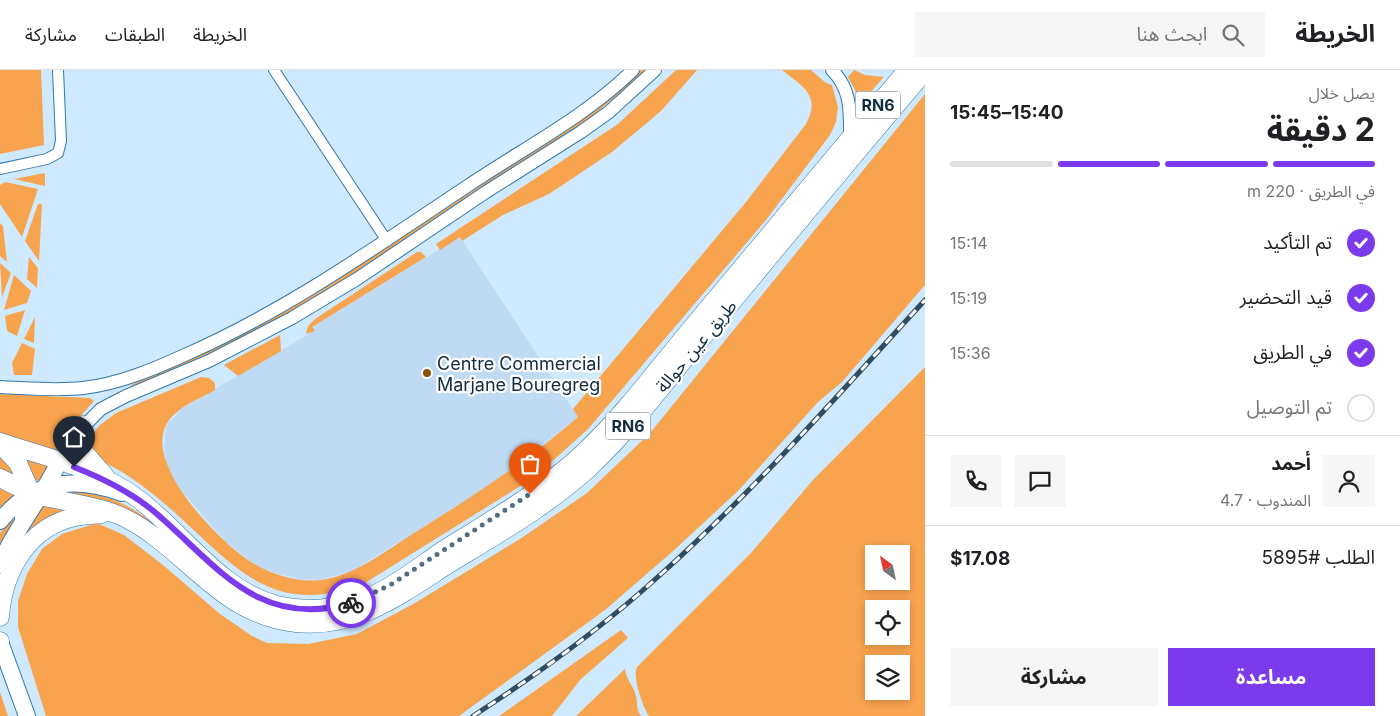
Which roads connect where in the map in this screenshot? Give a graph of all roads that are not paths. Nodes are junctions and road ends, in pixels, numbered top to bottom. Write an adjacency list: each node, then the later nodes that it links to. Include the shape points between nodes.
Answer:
1 (58, 70): 9 (street, via 62,141 58,152 47,159)
2 (274, 70): 10 (street)
3 (633, 70): 10 (street, via 572,119)
4 (655, 70): 12 (street, via 616,106 581,132 340,290 247,342 113,402)
5 (832, 70): 8 (street, via 848,98)
6 (907, 70): 8 (highway, طريق عين حوالة / RN6)
7 (925, 71): 19 (highway, طريق عين حوالة / RN6, via 607,450 570,484 394,599 359,616 320,624 294,623 262,615 232,601 137,525)
8 (850, 139): 18 (highway, طريق عين حوالة / RN6, via 582,454 530,494 367,597 342,606 308,609 258,598 228,580)
9 (0, 169)
10 (387, 240): 11 (street, via 259,320 132,376 83,388)
11 (0, 387)
12 (83, 425): 14 (street); 16 (highway, via 83,451)
13 (0, 443): 14 (highway); 17 (highway)
14 (59, 462): 16 (highway, RN6); 17 (main road)
15 (0, 478): 17 (highway)
16 (107, 481): 18 (highway, RN6)
17 (39, 492): 18 (main road, via 70,484 96,486 121,492); 19 (highway, RN6); 20 (highway); 21 (main road)
18 (144, 504)
19 (111, 513): 23 (highway, via 75,516 49,527 32,540 11,568)
20 (24, 518): 22 (main road)
21 (0, 521)
22 (0, 566)
23 (0, 617)
24 (0, 642): 27 (main road)
25 (0, 674): 26 (main road)
26 (16, 716)
27 (27, 716)

